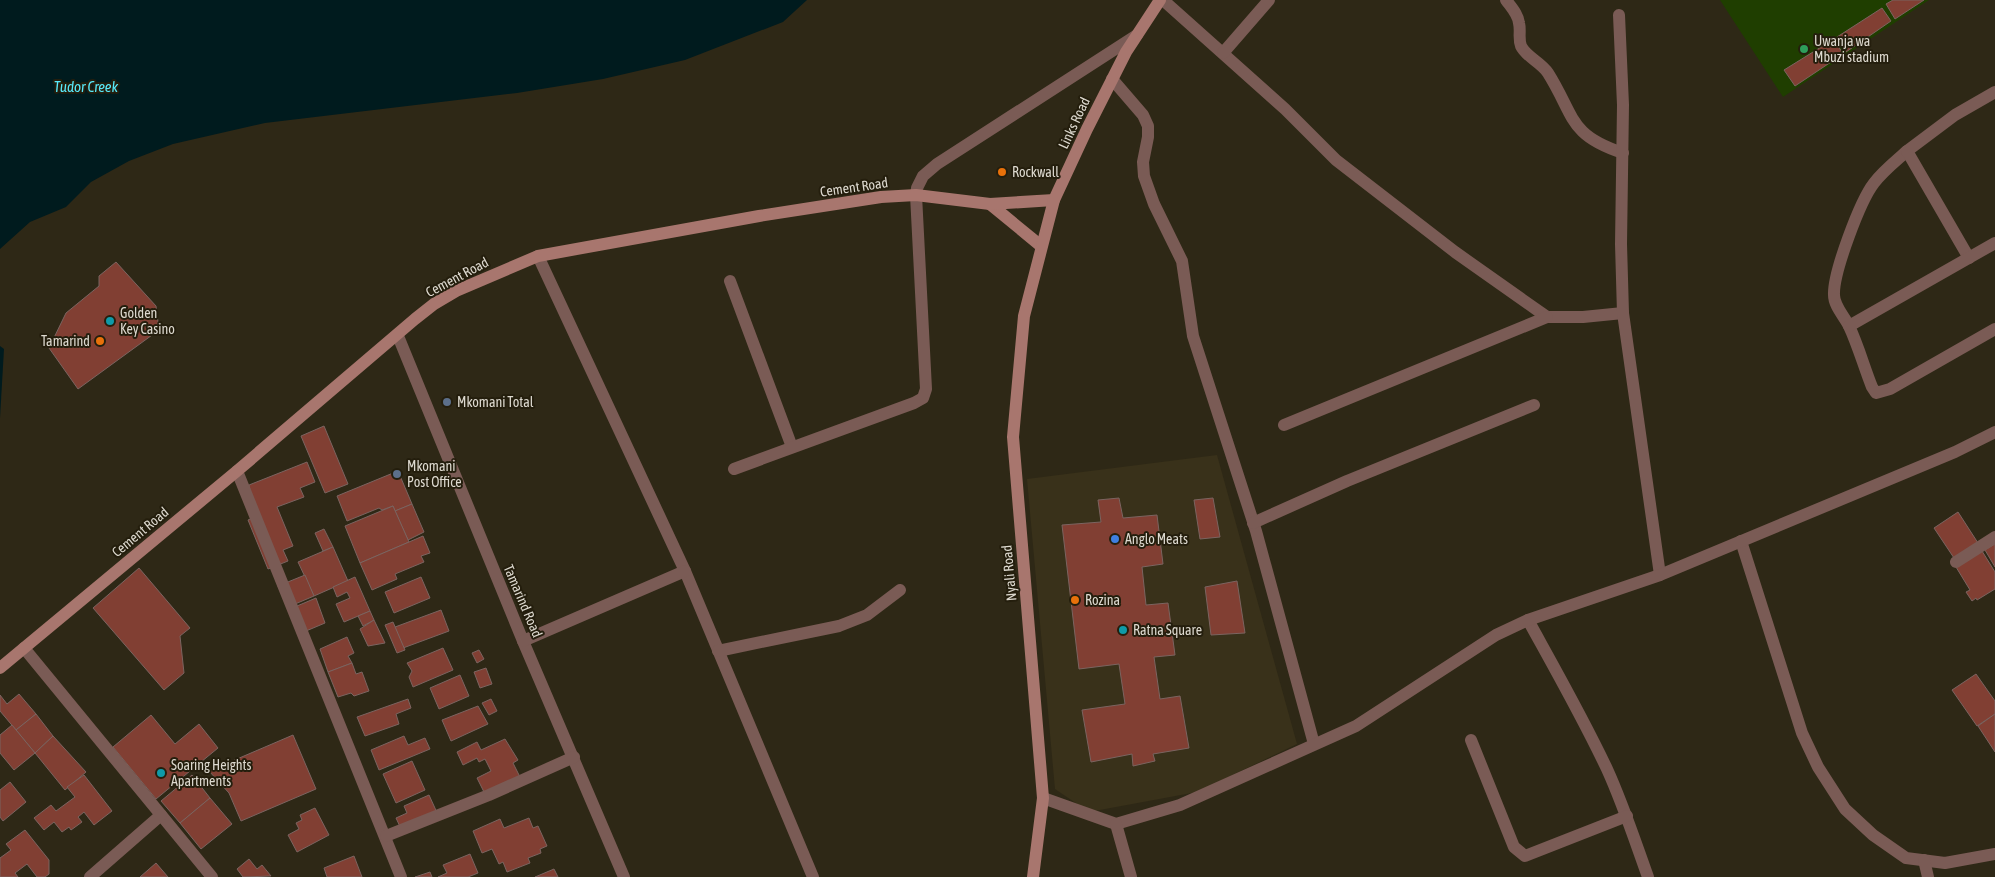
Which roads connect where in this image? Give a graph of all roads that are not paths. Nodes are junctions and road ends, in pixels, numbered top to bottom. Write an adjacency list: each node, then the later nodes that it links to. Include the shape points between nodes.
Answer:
1 (1161, 0): 5 (main road, Links Road); 6 (street)
2 (1269, 0): 6 (street)
3 (1506, 0): 10 (street, via 1519,21 1524,50 1542,65 1574,122 1592,141)
4 (1620, 15): 10 (street)
5 (1137, 35): 7 (main road, Links Road); 11 (street, via 937,164 923,176)
6 (1223, 53): 21 (street, via 1336,160 1455,252)
7 (1112, 79): 12 (main road, Links Road); 31 (street, via 1143,115 1148,126 1144,176 1182,261 1193,336)
8 (1995, 92): 9 (street, via 1955,115)
9 (1907, 151): 17 (street); 22 (street, via 1873,184 1844,250 1834,296)
10 (1623, 153): 20 (street)
11 (916, 195): 13 (main road, Cement Road); 16 (main road, Cement Road, via 881,197 768,215); 28 (street, via 925,394 914,403)
12 (1054, 200): 13 (main road, Cement Road); 15 (main road, Links Road)
13 (990, 204): 15 (main road)
14 (1995, 243): 17 (street)
15 (1041, 246): 18 (main road, Links Road)
16 (538, 256): 24 (main road, Cement Road, via 456,291 434,304); 35 (street)
17 (1969, 258): 22 (street)
18 (1035, 268): 46 (main road, Nyali Road, via 1024,316 1012,437)
19 (730, 281): 28 (street)
20 (1623, 313): 21 (street); 36 (street)
21 (1547, 317): 26 (street)
22 (1849, 326): 23 (street, via 1876,393)
23 (1995, 329)
24 (398, 336): 30 (main road, Cement Road); 39 (street, Tamarind Road)
25 (1534, 405): 31 (street)
26 (1284, 425)
27 (1995, 432): 33 (street, via 1955,452)
28 (792, 447): 29 (street)
29 (734, 469)
30 (237, 472): 40 (main road, Cement Road); 50 (street)
31 (1253, 523): 44 (street)
32 (1995, 537): 34 (street)
33 (1741, 541): 36 (street); 52 (street, via 1802,732 1818,767 1845,809 1872,834 1906,858)
34 (1956, 562)
35 (684, 571): 39 (street); 41 (street)
36 (1660, 575): 38 (street)
37 (900, 590): 41 (street, via 867,615 839,626)
38 (1528, 620): 44 (street, via 1489,639 1356,726); 48 (street, via 1584,723)
39 (523, 641): 45 (street, Tamarind Road)
40 (24, 648): 42 (main road, Cement Road); 47 (street)
41 (718, 651): 57 (street)
42 (0, 668)
43 (1471, 740): 48 (street, via 1514,847 1525,856)
44 (1314, 744): 49 (street, via 1180,805)
45 (574, 757): 50 (street); 56 (street, Tamarind Road)
46 (1043, 798): 49 (street); 58 (main road, Nyali Road)
47 (161, 815): 53 (street); 54 (street)
48 (1626, 816): 60 (street)
49 (1116, 824): 59 (street)
50 (386, 836): 55 (street)
51 (1995, 854): 52 (street, via 1945,863)
52 (1924, 860): 61 (street)
53 (90, 877)
54 (212, 877)
55 (401, 877)
56 (624, 877)
57 (813, 877)
58 (1033, 877)
59 (1131, 877)
60 (1648, 877)
61 (1928, 877)

